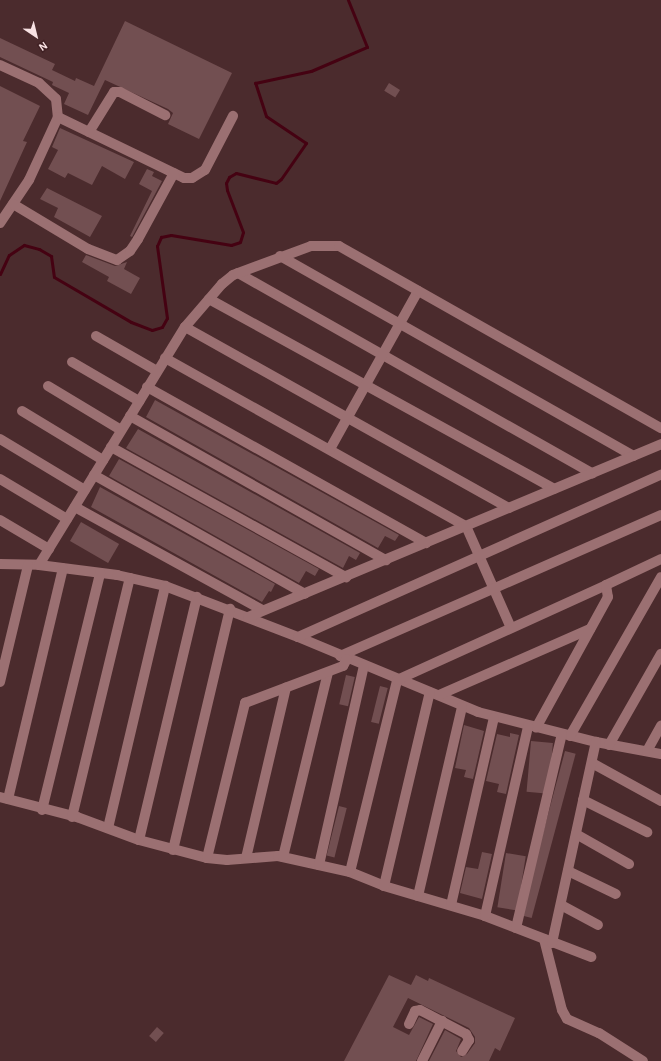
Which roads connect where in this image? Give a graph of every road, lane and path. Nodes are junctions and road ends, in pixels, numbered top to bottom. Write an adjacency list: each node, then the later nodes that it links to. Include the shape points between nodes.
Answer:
1 (0, 65): 4 (street, via 39,84 56,99)
2 (165, 115): 5 (street, via 120,92 114,92)
3 (233, 116): 6 (street, via 205,170 192,178 184,178)
4 (58, 117): 5 (street); 7 (street, via 29,180)
5 (89, 132): 6 (street)
6 (174, 173): 7 (street, via 134,245 124,258 117,260 88,249)
7 (13, 204): 8 (street)
8 (0, 223)
9 (280, 256): 10 (street); 11 (street, via 311,246 339,246); 13 (street)
10 (238, 273): 12 (street, via 222,284); 16 (street)
11 (418, 291): 13 (street); 27 (street)
12 (209, 299): 14 (street); 20 (street)
13 (399, 324): 16 (street); 33 (street)
14 (185, 327): 17 (street); 26 (street)
15 (96, 336): 19 (street)
16 (382, 354): 20 (street); 35 (street)
17 (165, 358): 19 (street); 32 (street)
18 (72, 362): 23 (street)
19 (157, 372): 22 (street)
20 (365, 385): 26 (street); 39 (street)
21 (48, 386): 28 (street)
22 (148, 387): 23 (street); 47 (street)
23 (139, 401): 25 (street)
24 (22, 411): 34 (street)
25 (130, 416): 28 (street); 51 (street)
26 (347, 417): 32 (street); 42 (street)
27 (661, 428)
28 (121, 430): 31 (street)
29 (0, 439): 40 (street)
30 (661, 444): 33 (street)
31 (111, 447): 34 (street); 57 (street)
32 (330, 449): 46 (street)
33 (632, 456): 35 (street)
34 (103, 460): 36 (street)
35 (592, 473): 39 (street)
36 (94, 475): 40 (street); 63 (street)
37 (661, 475): 49 (street)
38 (0, 480): 44 (street)
39 (554, 489): 42 (street)
40 (85, 490): 41 (street)
41 (75, 507): 44 (street); 66 (street)
42 (509, 508): 46 (street)
43 (661, 515): 62 (street)
44 (67, 519): 48 (street)
45 (0, 520): 48 (street)
46 (466, 526): 47 (street); 49 (street)
47 (426, 543): 51 (street)
48 (49, 549): 54 (street)
49 (479, 556): 62 (street); 70 (street)
50 (661, 559): 60 (street)
51 (386, 560): 57 (street)
52 (1, 563): 53 (street)
53 (28, 565): 54 (street); 76 (street)
54 (39, 565): 55 (street)
55 (63, 568): 56 (street); 89 (street)
56 (100, 573): 59 (street); 92 (street)
57 (346, 577): 63 (street)
58 (661, 577): 83 (street)
59 (130, 578): 61 (street); 93 (street)
60 (606, 585): 68 (street); 69 (street, via 608,597)
61 (165, 586): 64 (street); 94 (street)
62 (494, 589): 68 (street); 72 (street)
63 (305, 594): 66 (street)
64 (197, 597): 65 (street); 97 (street)
65 (230, 609): 67 (street); 98 (street)
66 (262, 610): 67 (street)
67 (248, 617): 70 (street)
68 (511, 628): 75 (street)
69 (590, 630): 78 (street); 82 (street)
70 (298, 637): 72 (street)
71 (661, 654): 85 (street)
72 (343, 657): 73 (street); 74 (street, via 343,666)
73 (364, 666): 75 (street); 103 (street)
74 (328, 672): 77 (street); 99 (street)
75 (396, 680): 78 (street); 105 (street)
76 (0, 682)
77 (286, 688): 100 (street, via 245,703); 101 (street)
78 (435, 694): 79 (street); 106 (street)
79 (462, 707): 80 (street); 108 (street)
80 (494, 718): 82 (street); 109 (street)
81 (661, 726): 86 (street)
82 (532, 727): 83 (street); 111 (street)
83 (566, 735): 84 (street); 113 (street)
84 (596, 742): 85 (street); 88 (street)
85 (609, 745): 86 (street)
86 (647, 751): 87 (street)
87 (661, 754)
88 (592, 763): 90 (street); 91 (street)
89 (4, 798): 92 (street)
90 (583, 800): 95 (street); 96 (street)
91 (661, 801)
92 (42, 810): 93 (street)
93 (72, 817): 94 (street)
94 (108, 828): 97 (street)
95 (647, 832)
96 (576, 834): 102 (street); 104 (street)
97 (139, 840): 98 (street)
98 (173, 850): 100 (street)
99 (282, 857): 101 (street); 103 (street)
100 (207, 858): 101 (street)
101 (246, 858)
102 (629, 864)
103 (319, 865): 105 (street)
104 (568, 871): 107 (street); 110 (street)
105 (350, 872): 106 (street)
106 (384, 886): 108 (street)
107 (616, 894)
108 (418, 896): 109 (street)
109 (451, 905): 111 (street)
110 (560, 905): 112 (street); 114 (street)
111 (485, 916): 113 (street)
112 (598, 925)
113 (516, 928): 114 (street)
114 (548, 941): 115 (street); 120 (street, via 562,1010 567,1019 599,1033)
115 (591, 957)
116 (442, 1021): 117 (street, via 417,1010); 118 (street, via 469,1037); 119 (street)
117 (409, 1024)
118 (462, 1051)
119 (422, 1061)
120 (643, 1061)

